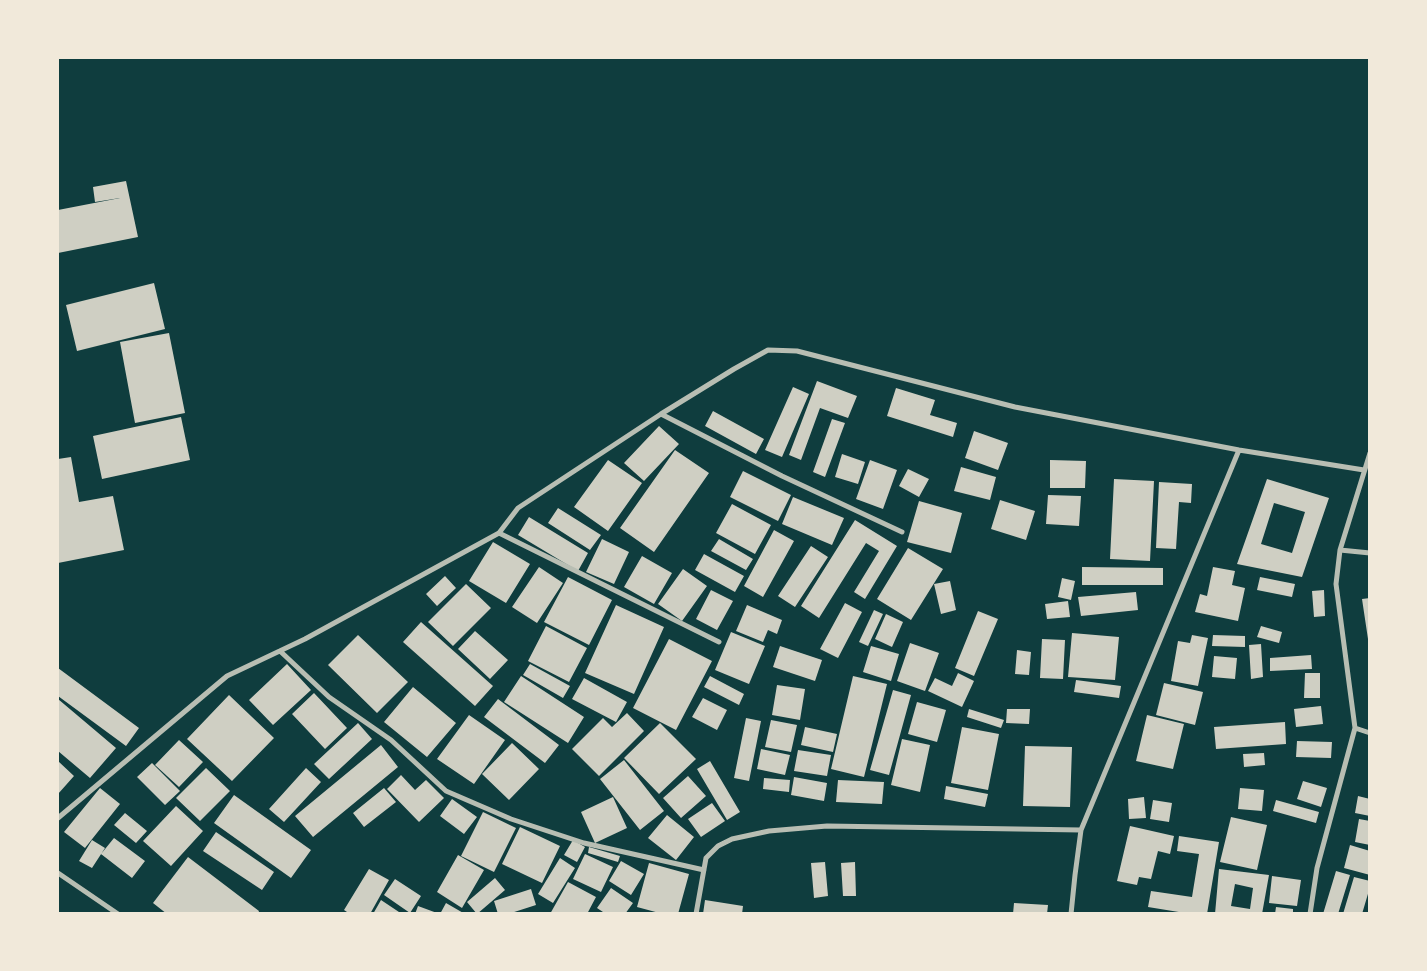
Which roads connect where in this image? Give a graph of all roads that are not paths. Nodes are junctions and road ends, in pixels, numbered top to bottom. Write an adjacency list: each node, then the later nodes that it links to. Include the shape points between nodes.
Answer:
1 (661, 414): 2 (street, via 768,350 797,351 1015,407); 5 (street); 6 (street, via 518,508)
2 (1239, 450): 4 (street); 14 (street)
3 (1370, 453): 4 (street)
4 (1364, 470): 7 (street)
5 (902, 532)
6 (499, 533): 9 (street); 10 (street)
7 (1340, 550): 8 (street); 11 (street, via 1336,584)
8 (1370, 553)
9 (719, 642)
10 (280, 651): 13 (street, via 227,676); 15 (street, via 329,697 391,740 446,791 511,819 584,843)
11 (1355, 728): 12 (street); 20 (street, via 1317,868)
12 (1370, 733)
13 (58, 818)
14 (1081, 830): 15 (street, via 827,826 769,831 732,839 718,846 706,858); 19 (street)
15 (704, 870): 18 (street)
16 (58, 873): 17 (street)
17 (118, 914)
18 (696, 914)
19 (1071, 914)
20 (1310, 914)

